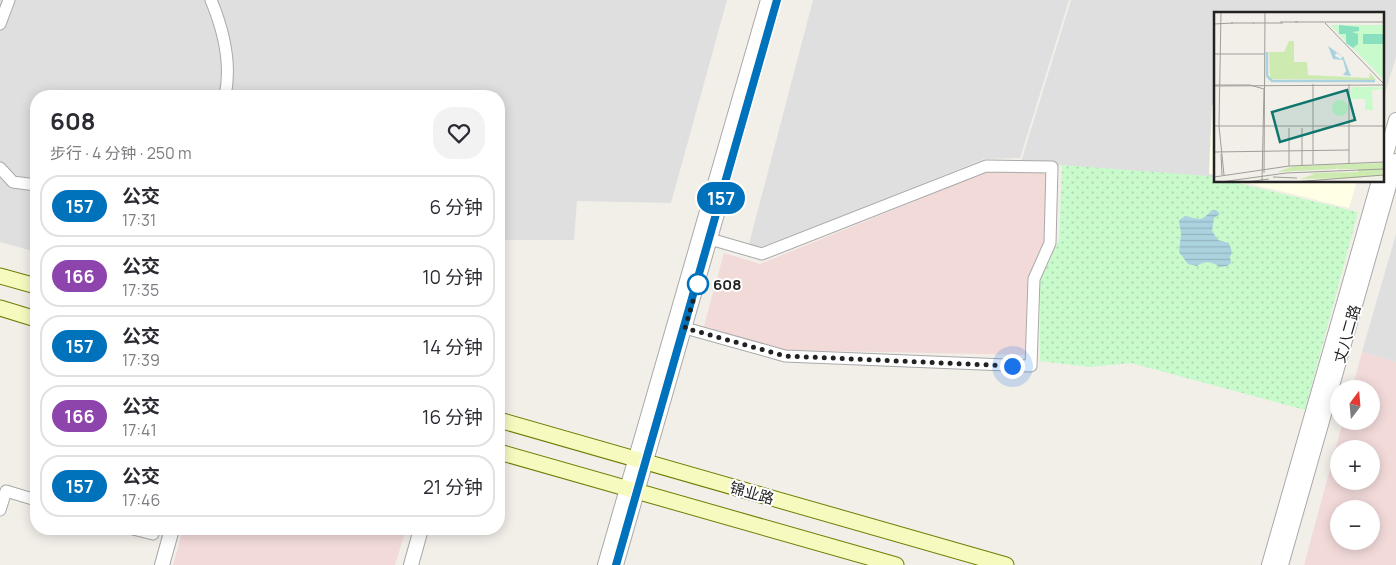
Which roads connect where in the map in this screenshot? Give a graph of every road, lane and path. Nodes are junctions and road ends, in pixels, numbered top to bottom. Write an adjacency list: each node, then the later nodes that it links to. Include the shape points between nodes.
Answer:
1 (9, 0): 5 (street)
2 (211, 0): 6 (street, via 229,66)
3 (768, 0): 21 (street)
4 (777, 0): 13 (street)
5 (0, 24)
6 (226, 90)
7 (1396, 120): 8 (street)
8 (1384, 161)
9 (1396, 161): 34 (street, 丈八二路)
10 (0, 168): 12 (street, via 13,182)
11 (1378, 182): 33 (street, 丈八二路)
12 (30, 184)
13 (710, 239): 18 (street); 18 (street, via 762,254 986,166 1052,167 1050,243 1034,279 1030,366 785,356)
14 (0, 276): 15 (main road)
15 (30, 284)
16 (0, 308): 17 (main road)
17 (30, 317)
18 (685, 328): 21 (street)
19 (505, 422): 21 (main road, 锦业路)
20 (505, 454): 22 (main road, 锦业路)
21 (641, 461): 22 (street); 32 (main road, 锦业路)
22 (632, 490): 29 (street); 30 (street); 31 (main road, 锦业路)
23 (30, 498): 24 (street, via 6,491)
24 (0, 510)
25 (170, 535): 27 (street)
26 (419, 535): 28 (street)
27 (162, 565)
28 (411, 565)
29 (605, 565)
30 (616, 565)
31 (896, 565)
32 (1006, 565)
33 (1269, 565)
34 (1281, 565)

